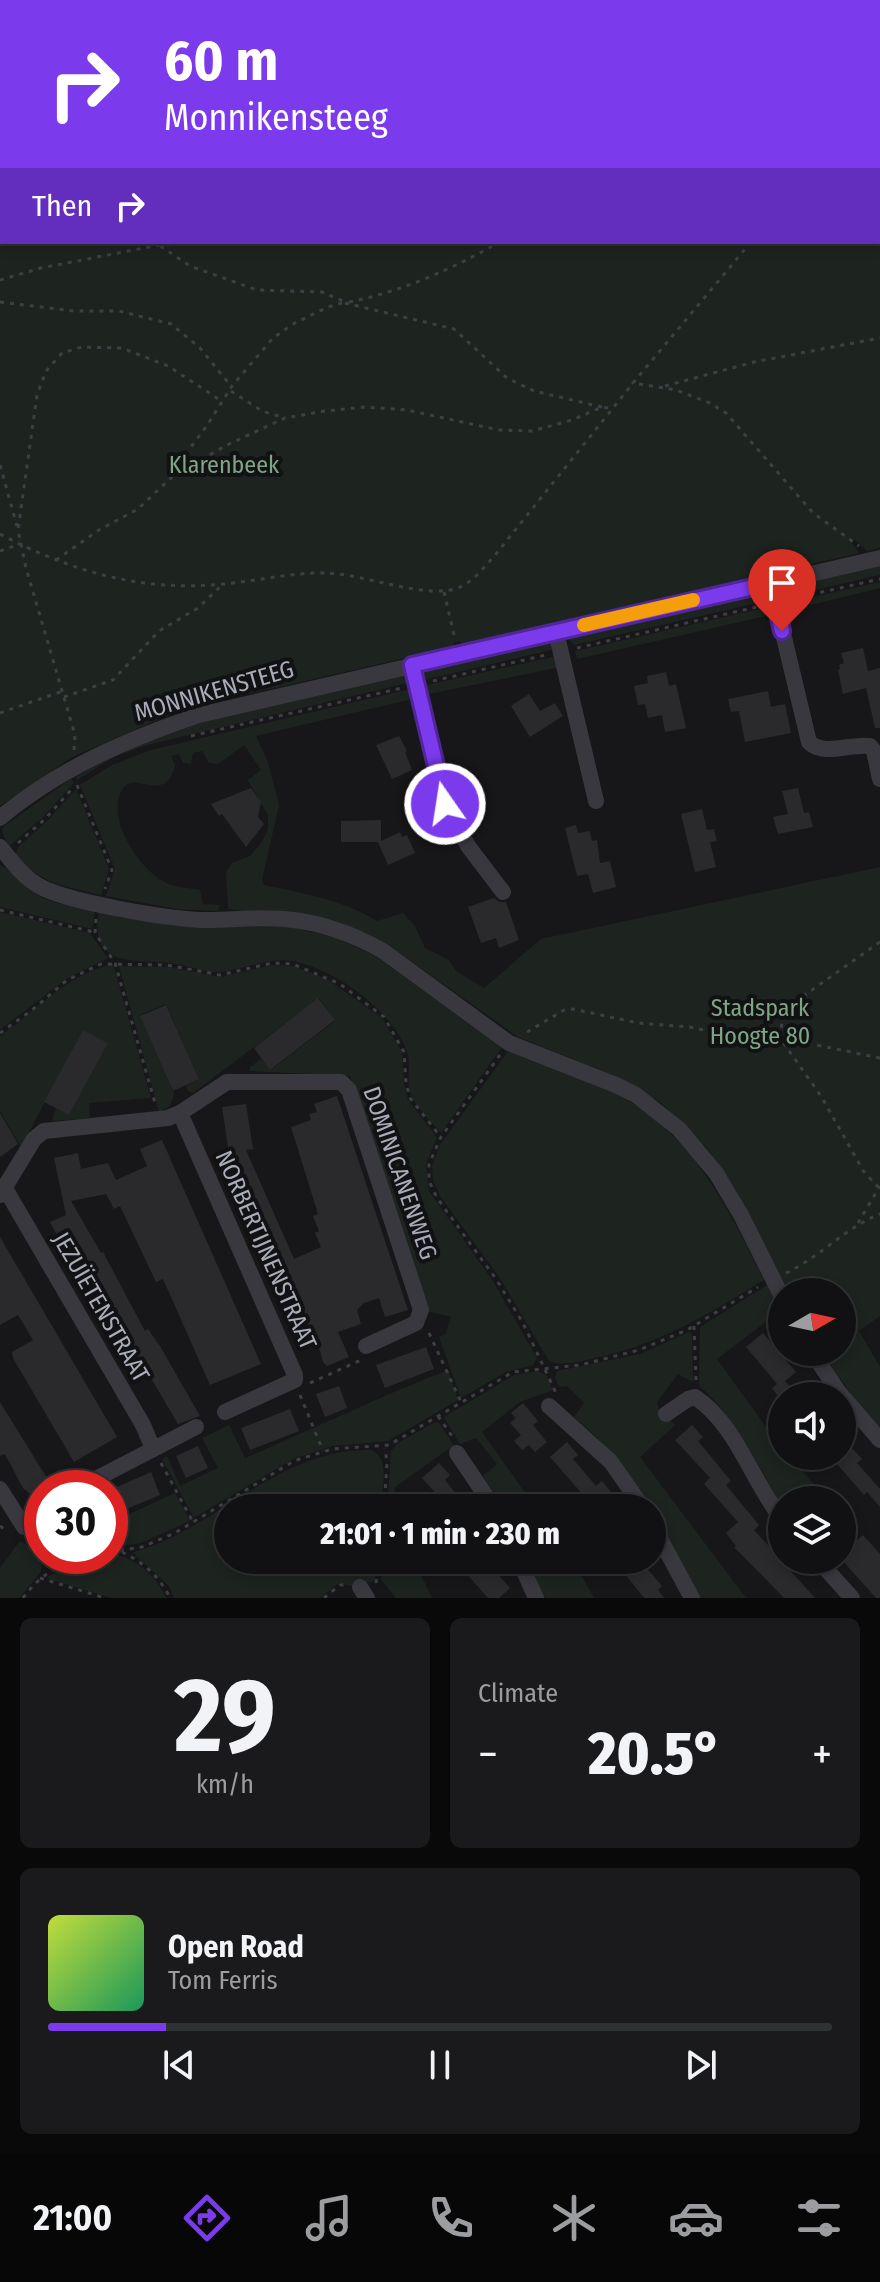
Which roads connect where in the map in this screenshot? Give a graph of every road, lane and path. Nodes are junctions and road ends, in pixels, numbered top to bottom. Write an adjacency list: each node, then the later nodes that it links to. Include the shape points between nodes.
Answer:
1 (158, 244): 4 (path); 6 (path, via 190,266 257,290 322,292)
2 (496, 244): 6 (path, via 422,280)
3 (749, 244): 8 (path)
4 (0, 280)
5 (0, 302): 10 (path, via 119,311 171,324 200,348)
6 (345, 302): 10 (path, via 273,338); 12 (path, via 454,329 507,378 534,391)
7 (880, 338): 9 (path, via 754,362)
8 (633, 383): 9 (path); 13 (path)
9 (665, 386): 21 (path, via 726,413 813,513)
10 (231, 388): 11 (path); 14 (path, via 262,411)
11 (223, 402): 16 (path); 17 (path, via 168,366 122,348 82,347 62,353 46,371 37,395)
12 (602, 407): 13 (path); 14 (path, via 532,431 365,407)
13 (614, 409): 25 (path, via 477,576)
14 (285, 418): 16 (path)
15 (0, 465): 17 (path)
16 (174, 475): 22 (path, via 138,509)
17 (18, 530): 19 (path)
18 (0, 534): 19 (path)
19 (20, 544): 20 (path); 22 (path); 29 (path)
20 (0, 551)
21 (874, 559): 23 (street, MONNIKENSTEEG)
22 (56, 560): 24 (path, via 151,586)
23 (771, 583): 26 (street, MONNIKENSTEEG); 33 (street, via 809,742 824,749 870,746)
24 (223, 584): 25 (path, via 331,573); 30 (path, via 198,608 159,631 113,680)
25 (444, 591): 27 (path)
26 (556, 632): 27 (street, MONNIKENSTEEG); 34 (street)
27 (458, 654): 28 (street, MONNIKENSTEEG)
28 (412, 665): 32 (street, MONNIKENSTEEG, via 199,715 126,741); 37 (street, via 445,804)
29 (63, 691): 30 (path); 31 (path)
30 (64, 697): 32 (path, via 75,735)
31 (0, 713)
32 (74, 768): 35 (street, MONNIKENSTEEG); 38 (path, via 112,870)
33 (880, 779)
34 (596, 801)
35 (0, 818)
36 (0, 847): 38 (street, via 43,888)
37 (503, 892)
38 (100, 903): 40 (path); 45 (street, via 200,920 263,917 337,930 383,951)
39 (0, 910): 40 (path)
40 (95, 933): 42 (path)
41 (880, 942): 44 (path, via 792,1004)
42 (115, 963): 43 (path, via 67,980); 48 (path); 49 (path, via 220,975 287,963 340,984 390,1024 406,1057 410,1098)
43 (0, 1033)
44 (780, 1038): 45 (path, via 638,1023 573,1009); 46 (path); 50 (path, via 864,1172)
45 (509, 1043): 49 (path); 54 (street, via 636,1095 679,1129 716,1173)
46 (880, 1058)
47 (180, 1113): 48 (street, DOMINICANENWEG); 58 (street, DOMINICANENWEG, via 227,1082 345,1084 421,1310 416,1323); 64 (street, NORBERTIJNENSTRAAT, via 295,1375 295,1380)
48 (159, 1119): 51 (street, DOMINICANENWEG, via 44,1131)
49 (441, 1137): 60 (path, via 429,1164 432,1189 496,1279)
50 (880, 1188): 53 (path)
51 (3, 1193): 70 (street, JEZUÏETENSTRAAT)
52 (880, 1214): 53 (path)
53 (858, 1223): 54 (path, via 813,1259)
54 (773, 1278)
55 (768, 1281): 56 (path)
56 (694, 1326): 60 (path, via 606,1360); 61 (path)
57 (432, 1342): 62 (path)
58 (365, 1352): 71 (path, via 298,1388)
59 (821, 1366): 68 (street)
60 (546, 1368): 62 (path, via 513,1372); 63 (path, via 557,1391)
61 (695, 1397): 65 (street); 78 (street, via 724,1424)
62 (461, 1402): 66 (path)
63 (549, 1406): 77 (street, via 600,1450)
64 (225, 1412)
65 (666, 1414)
66 (438, 1416): 69 (path); 72 (path, via 458,1445)
67 (196, 1427): 70 (street)
68 (880, 1440)
69 (384, 1447): 71 (path); 75 (path)
70 (153, 1449): 73 (street); 79 (path)
71 (323, 1452): 79 (path, via 294,1461)
72 (457, 1453): 76 (street)
73 (113, 1470)
74 (0, 1489): 80 (street)
75 (385, 1494)
76 (485, 1494)
77 (634, 1494)
78 (768, 1501)
79 (193, 1522): 81 (path, via 160,1540)
80 (24, 1527)
81 (128, 1549)
82 (666, 1550): 94 (street)
83 (128, 1555): 91 (path, via 150,1571)
84 (45, 1574): 87 (path)
85 (525, 1574): 93 (street)
86 (831, 1574): 95 (street)
87 (40, 1578): 89 (path); 90 (path)
88 (363, 1592): 92 (path, via 340,1585)
89 (23, 1598)
90 (105, 1598)
91 (170, 1598)
92 (324, 1598)
93 (536, 1598)
94 (692, 1598)
95 (852, 1598)

